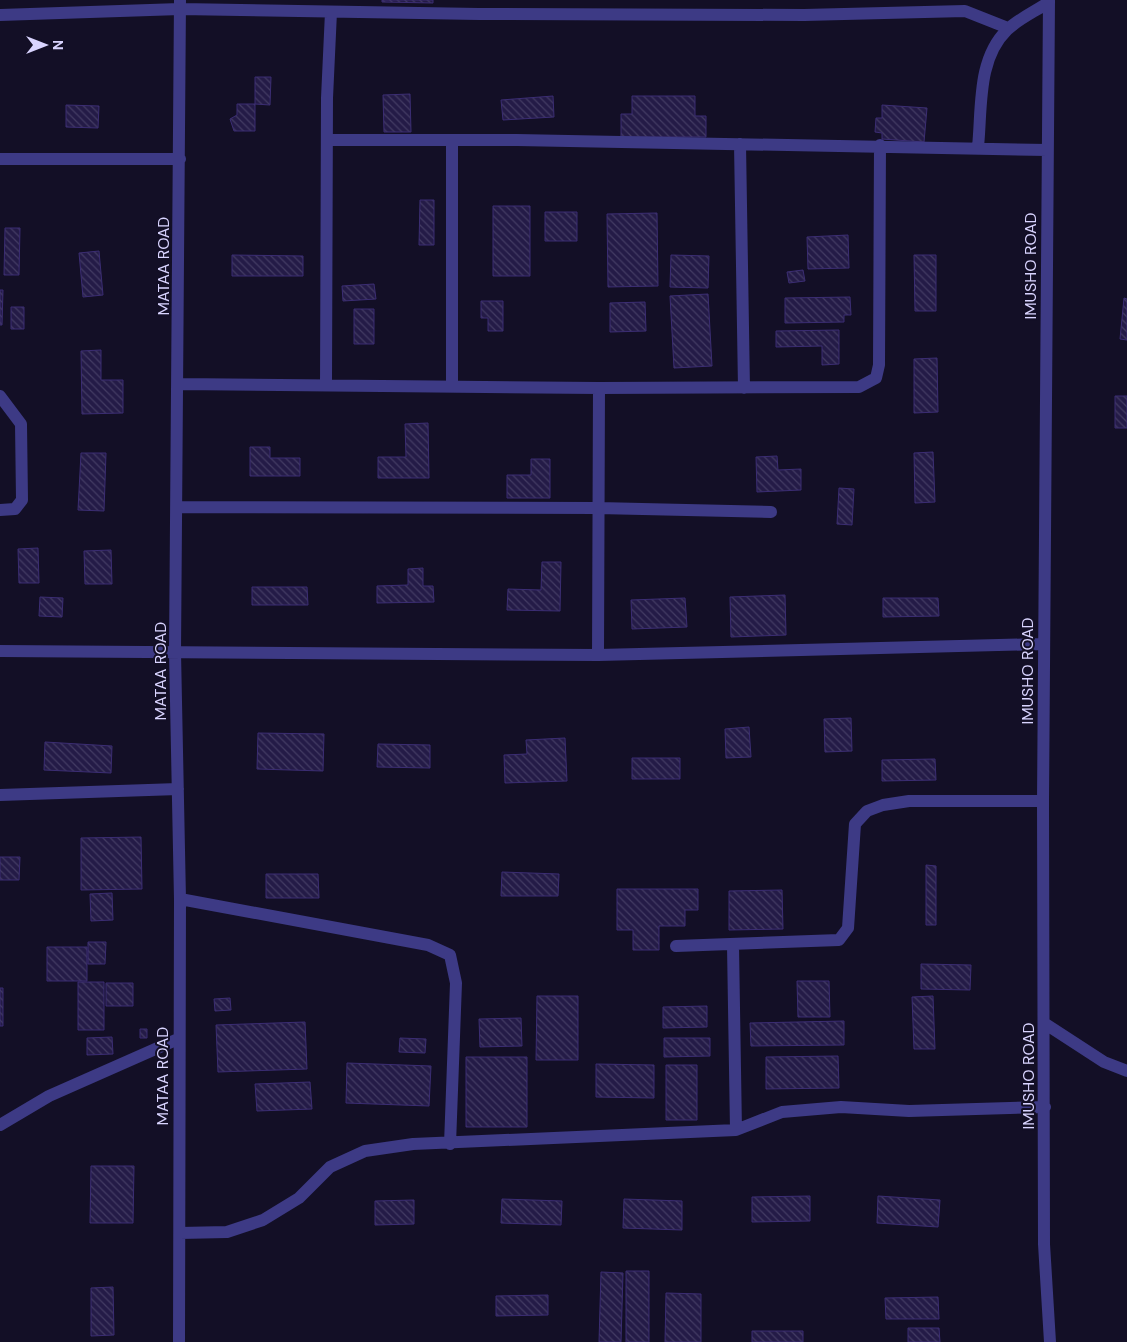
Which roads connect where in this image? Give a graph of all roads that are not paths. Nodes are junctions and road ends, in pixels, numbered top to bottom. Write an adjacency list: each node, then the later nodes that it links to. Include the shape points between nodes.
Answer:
1 (1049, 1): 5 (street); 11 (street, IMUSHO ROAD)
2 (180, 4): 3 (street); 4 (street); 13 (street, MATAA ROAD)
3 (330, 12): 5 (street, via 804,15 965,11); 6 (street)
4 (0, 15)
5 (1008, 28): 10 (street, via 994,44 985,68)
6 (328, 140): 7 (street); 15 (street)
7 (452, 141): 8 (street); 16 (street)
8 (740, 144): 9 (street); 18 (street)
9 (880, 145): 10 (street); 18 (street, via 879,365 876,378 859,387)
10 (978, 147): 11 (street)
11 (1047, 150): 24 (street, IMUSHO ROAD)
12 (0, 159): 13 (street)
13 (180, 159): 14 (street, MATAA ROAD)
14 (178, 384): 15 (street); 20 (street, MATAA ROAD)
15 (326, 386): 16 (street)
16 (452, 386): 17 (street)
17 (599, 388): 18 (street); 21 (street)
18 (744, 388)
19 (0, 396): 22 (street, via 21,424 22,500 15,509)
20 (177, 507): 21 (street); 26 (street, MATAA ROAD)
21 (598, 508): 23 (street); 27 (street)
22 (0, 510)
23 (771, 512)
24 (1043, 644): 27 (street); 30 (street, IMUSHO ROAD)
25 (0, 651): 26 (street)
26 (175, 652): 27 (street); 28 (street, MATAA ROAD)
27 (598, 655)
28 (178, 789): 29 (street); 31 (street, MATAA ROAD)
29 (0, 795)
30 (1043, 800): 33 (street, via 909,800 867,812 856,824 848,928 839,940); 34 (street, IMUSHO ROAD)
31 (180, 899): 35 (street, MATAA ROAD); 40 (street, via 428,945 450,955 456,983)
32 (676, 946): 33 (street)
33 (733, 946): 39 (street)
34 (1044, 1023): 36 (street, via 1104,1062); 37 (street, IMUSHO ROAD)
35 (178, 1039): 38 (street, via 49,1096); 41 (street, MATAA ROAD)
36 (1127, 1071)
37 (1045, 1107): 39 (street, via 908,1111 841,1107 782,1112); 43 (street, IMUSHO ROAD, via 1044,1244)
38 (0, 1125)
39 (736, 1130): 40 (street)
40 (450, 1144): 41 (street, via 413,1144 365,1151 330,1167 298,1198 263,1220 227,1232)
41 (180, 1233): 42 (street, MATAA ROAD)
42 (179, 1342)
43 (1050, 1342)

